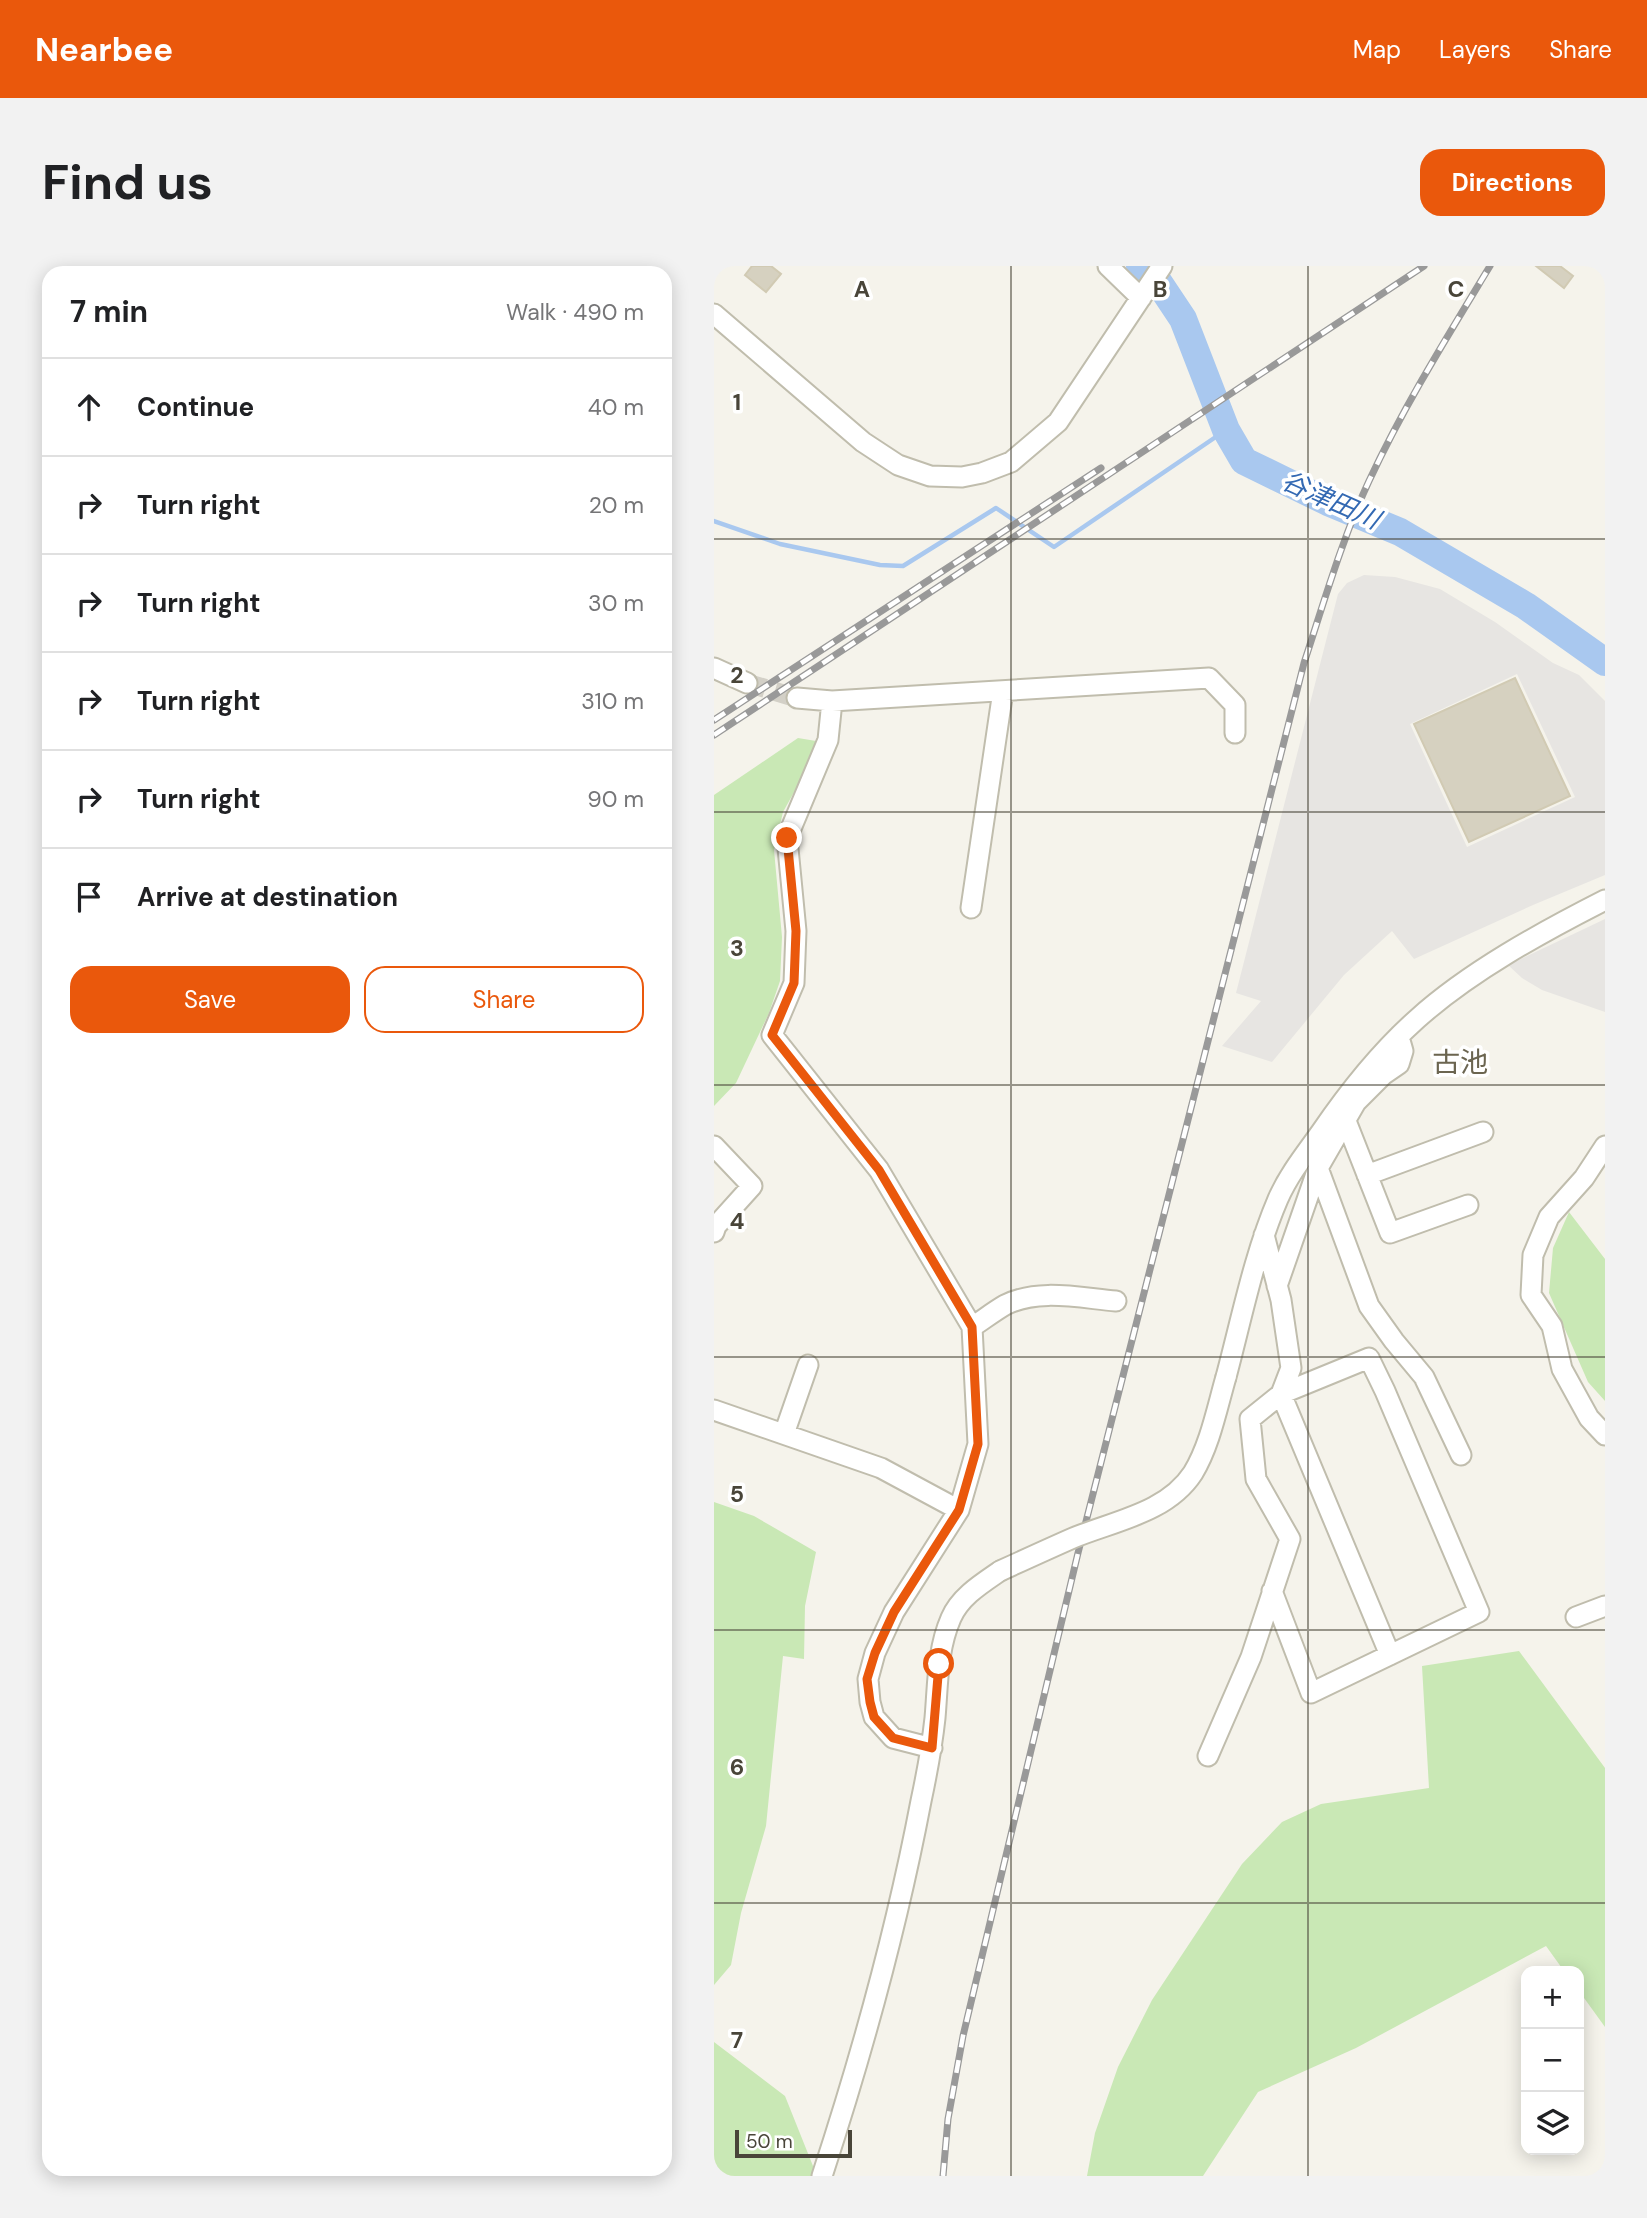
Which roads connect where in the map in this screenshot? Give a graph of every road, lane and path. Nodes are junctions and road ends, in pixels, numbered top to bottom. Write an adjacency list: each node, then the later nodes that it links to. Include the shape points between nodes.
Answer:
1 (1108, 266): 3 (street)
2 (1162, 266): 3 (street)
3 (1144, 293): 4 (street, via 1058,422 1011,462 962,477 930,475 898,465 863,442)
4 (716, 322)
5 (714, 668): 6 (street)
6 (747, 683)
7 (1003, 691): 9 (street); 10 (street, via 1209,678 1235,705); 12 (street)
8 (797, 698): 9 (street)
9 (832, 701): 25 (street, via 828,740 787,838 796,931 794,983 772,1035 879,1170)
10 (1235, 733)
11 (1605, 900): 13 (street, via 1461,984)
12 (971, 908)
13 (1399, 1037): 14 (street, via 1403,1051 1399,1064 1366,1090); 22 (street, via 1360,1079 1289,1177)
14 (1346, 1121): 18 (street); 19 (street)
15 (1483, 1132): 19 (street)
16 (714, 1146): 21 (street, via 751,1186)
17 (1605, 1146): 30 (street, via 1549,1217 1533,1255 1531,1295 1552,1326 1562,1368)
18 (1318, 1168): 23 (street); 31 (street, via 1369,1306 1424,1377)
19 (1367, 1175): 20 (street, via 1390,1233)
20 (1468, 1205)
21 (714, 1232)
22 (1264, 1234): 23 (street); 37 (street, bridge, via 1226,1377 1192,1473 1175,1494 1138,1514 1075,1537 972,1590 951,1616 939,1664)
23 (1277, 1286): 27 (street, via 1290,1368)
24 (1116, 1301): 25 (street, via 1032,1296 1007,1304)
25 (972, 1327): 32 (street, via 978,1444)
26 (808, 1365): 29 (street)
27 (1281, 1394): 33 (street, via 1250,1419 1256,1479 1290,1539); 36 (street); 36 (street, via 1369,1358 1479,1612)
28 (714, 1410): 29 (street)
29 (784, 1434): 32 (street, via 881,1468)
30 (1605, 1435)
31 (1461, 1455)
32 (959, 1510): 37 (street, via 894,1612 867,1679 874,1717 893,1738)
33 (1272, 1591): 36 (street, via 1311,1693); 38 (street, via 1251,1657)
34 (1605, 1606): 35 (street)
35 (1576, 1617)
36 (1391, 1655)
37 (932, 1748): 39 (street, via 884,1959)
38 (1208, 1756)
39 (822, 2176)

